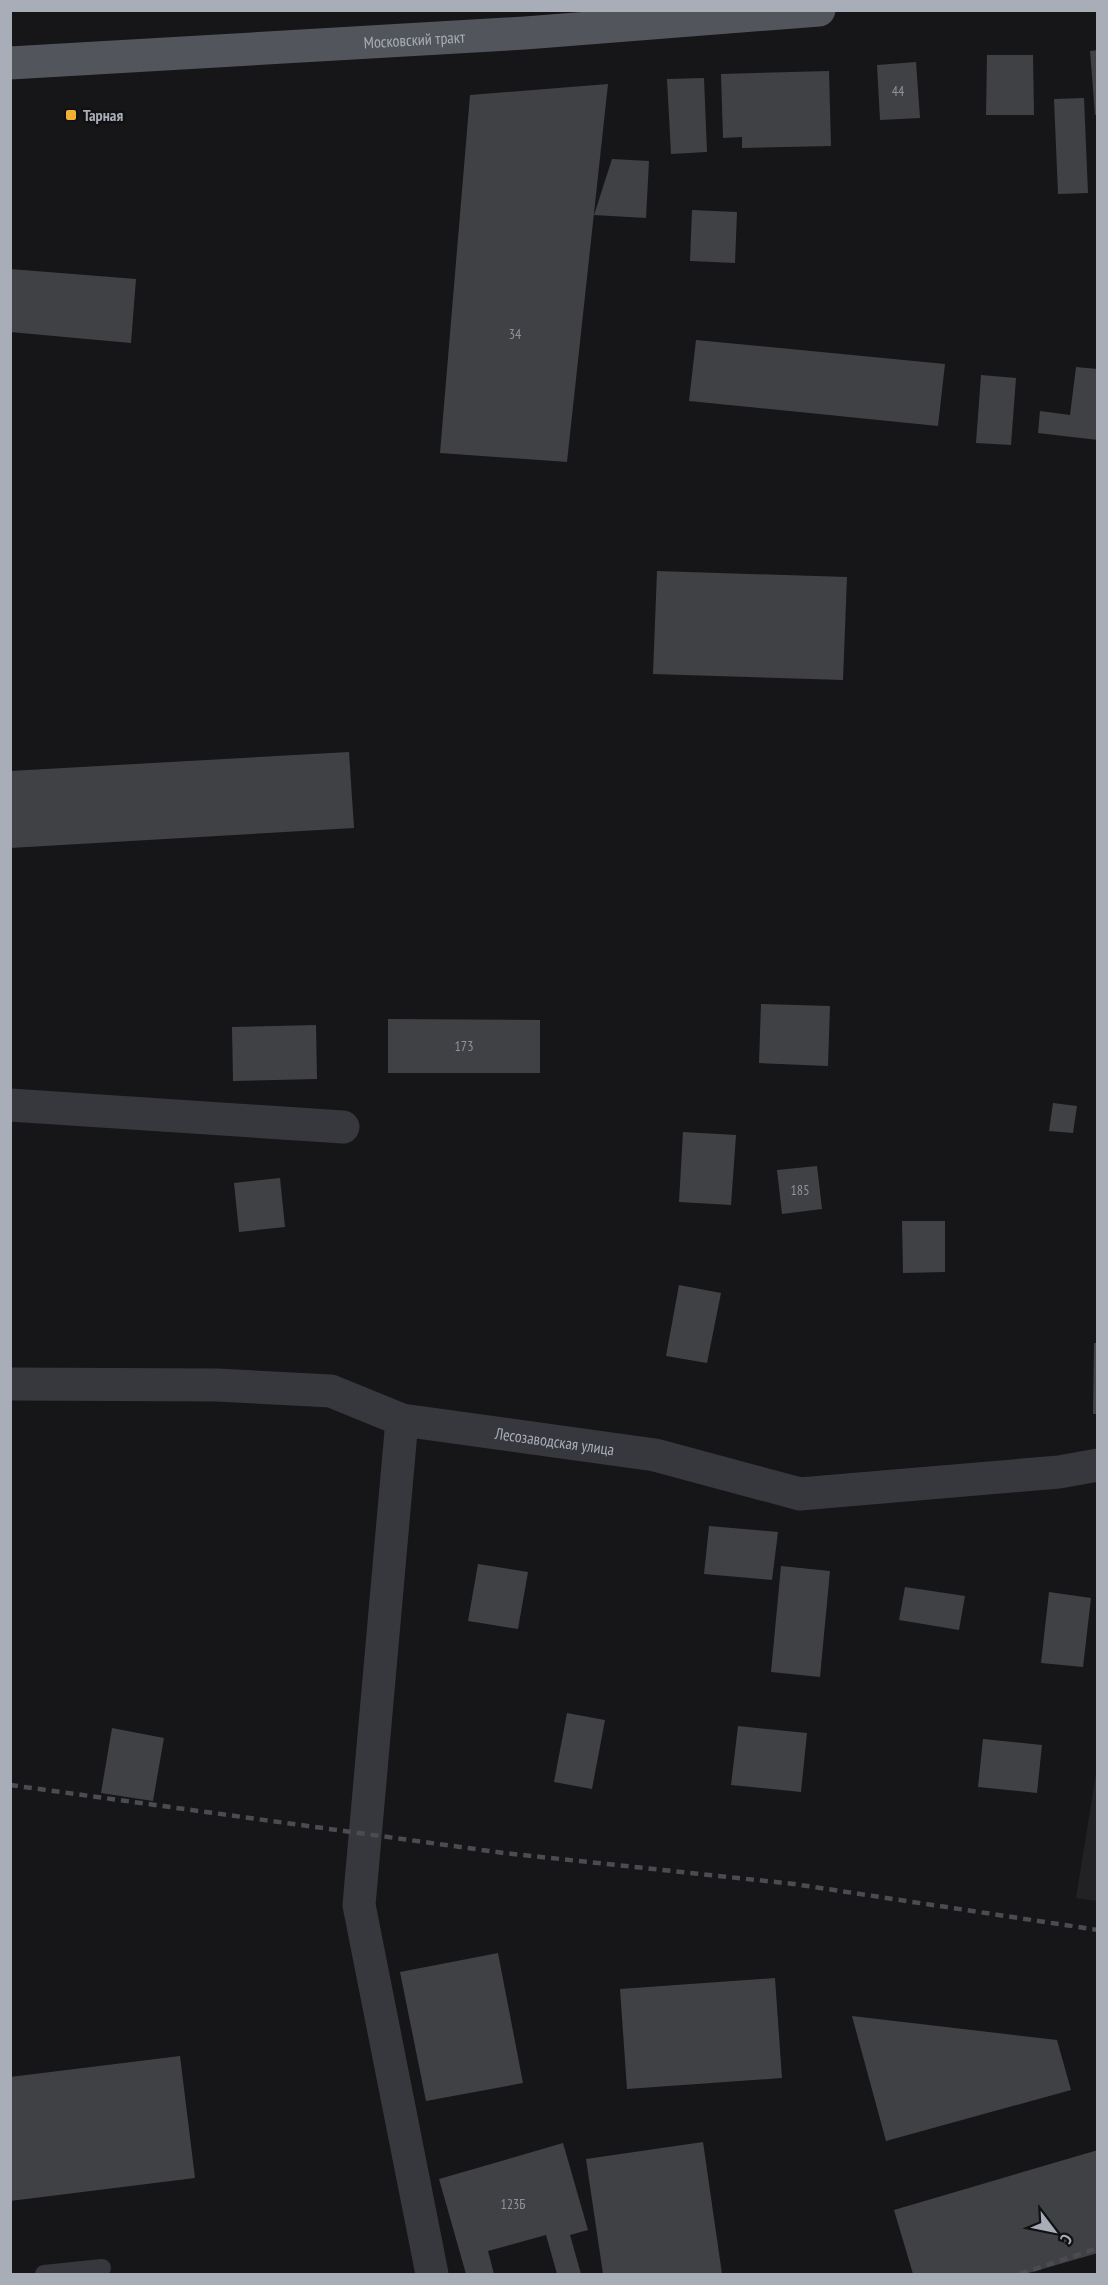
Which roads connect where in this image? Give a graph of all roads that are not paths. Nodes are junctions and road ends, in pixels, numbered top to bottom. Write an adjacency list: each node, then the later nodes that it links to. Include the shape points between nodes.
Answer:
1 (819, 10): 2 (main road, Московский тракт, via 525,33)
2 (10, 63)
3 (10, 1105): 4 (street)
4 (343, 1126)
5 (10, 1384): 6 (street, Лесозаводская улица, via 217,1384 331,1391)
6 (402, 1420): 7 (street, Лесозаводская улица, via 655,1455 800,1494 1059,1472); 10 (street, via 359,1905)
7 (1098, 1465)
8 (102, 2268): 9 (lane)
9 (44, 2274)
10 (432, 2274)

